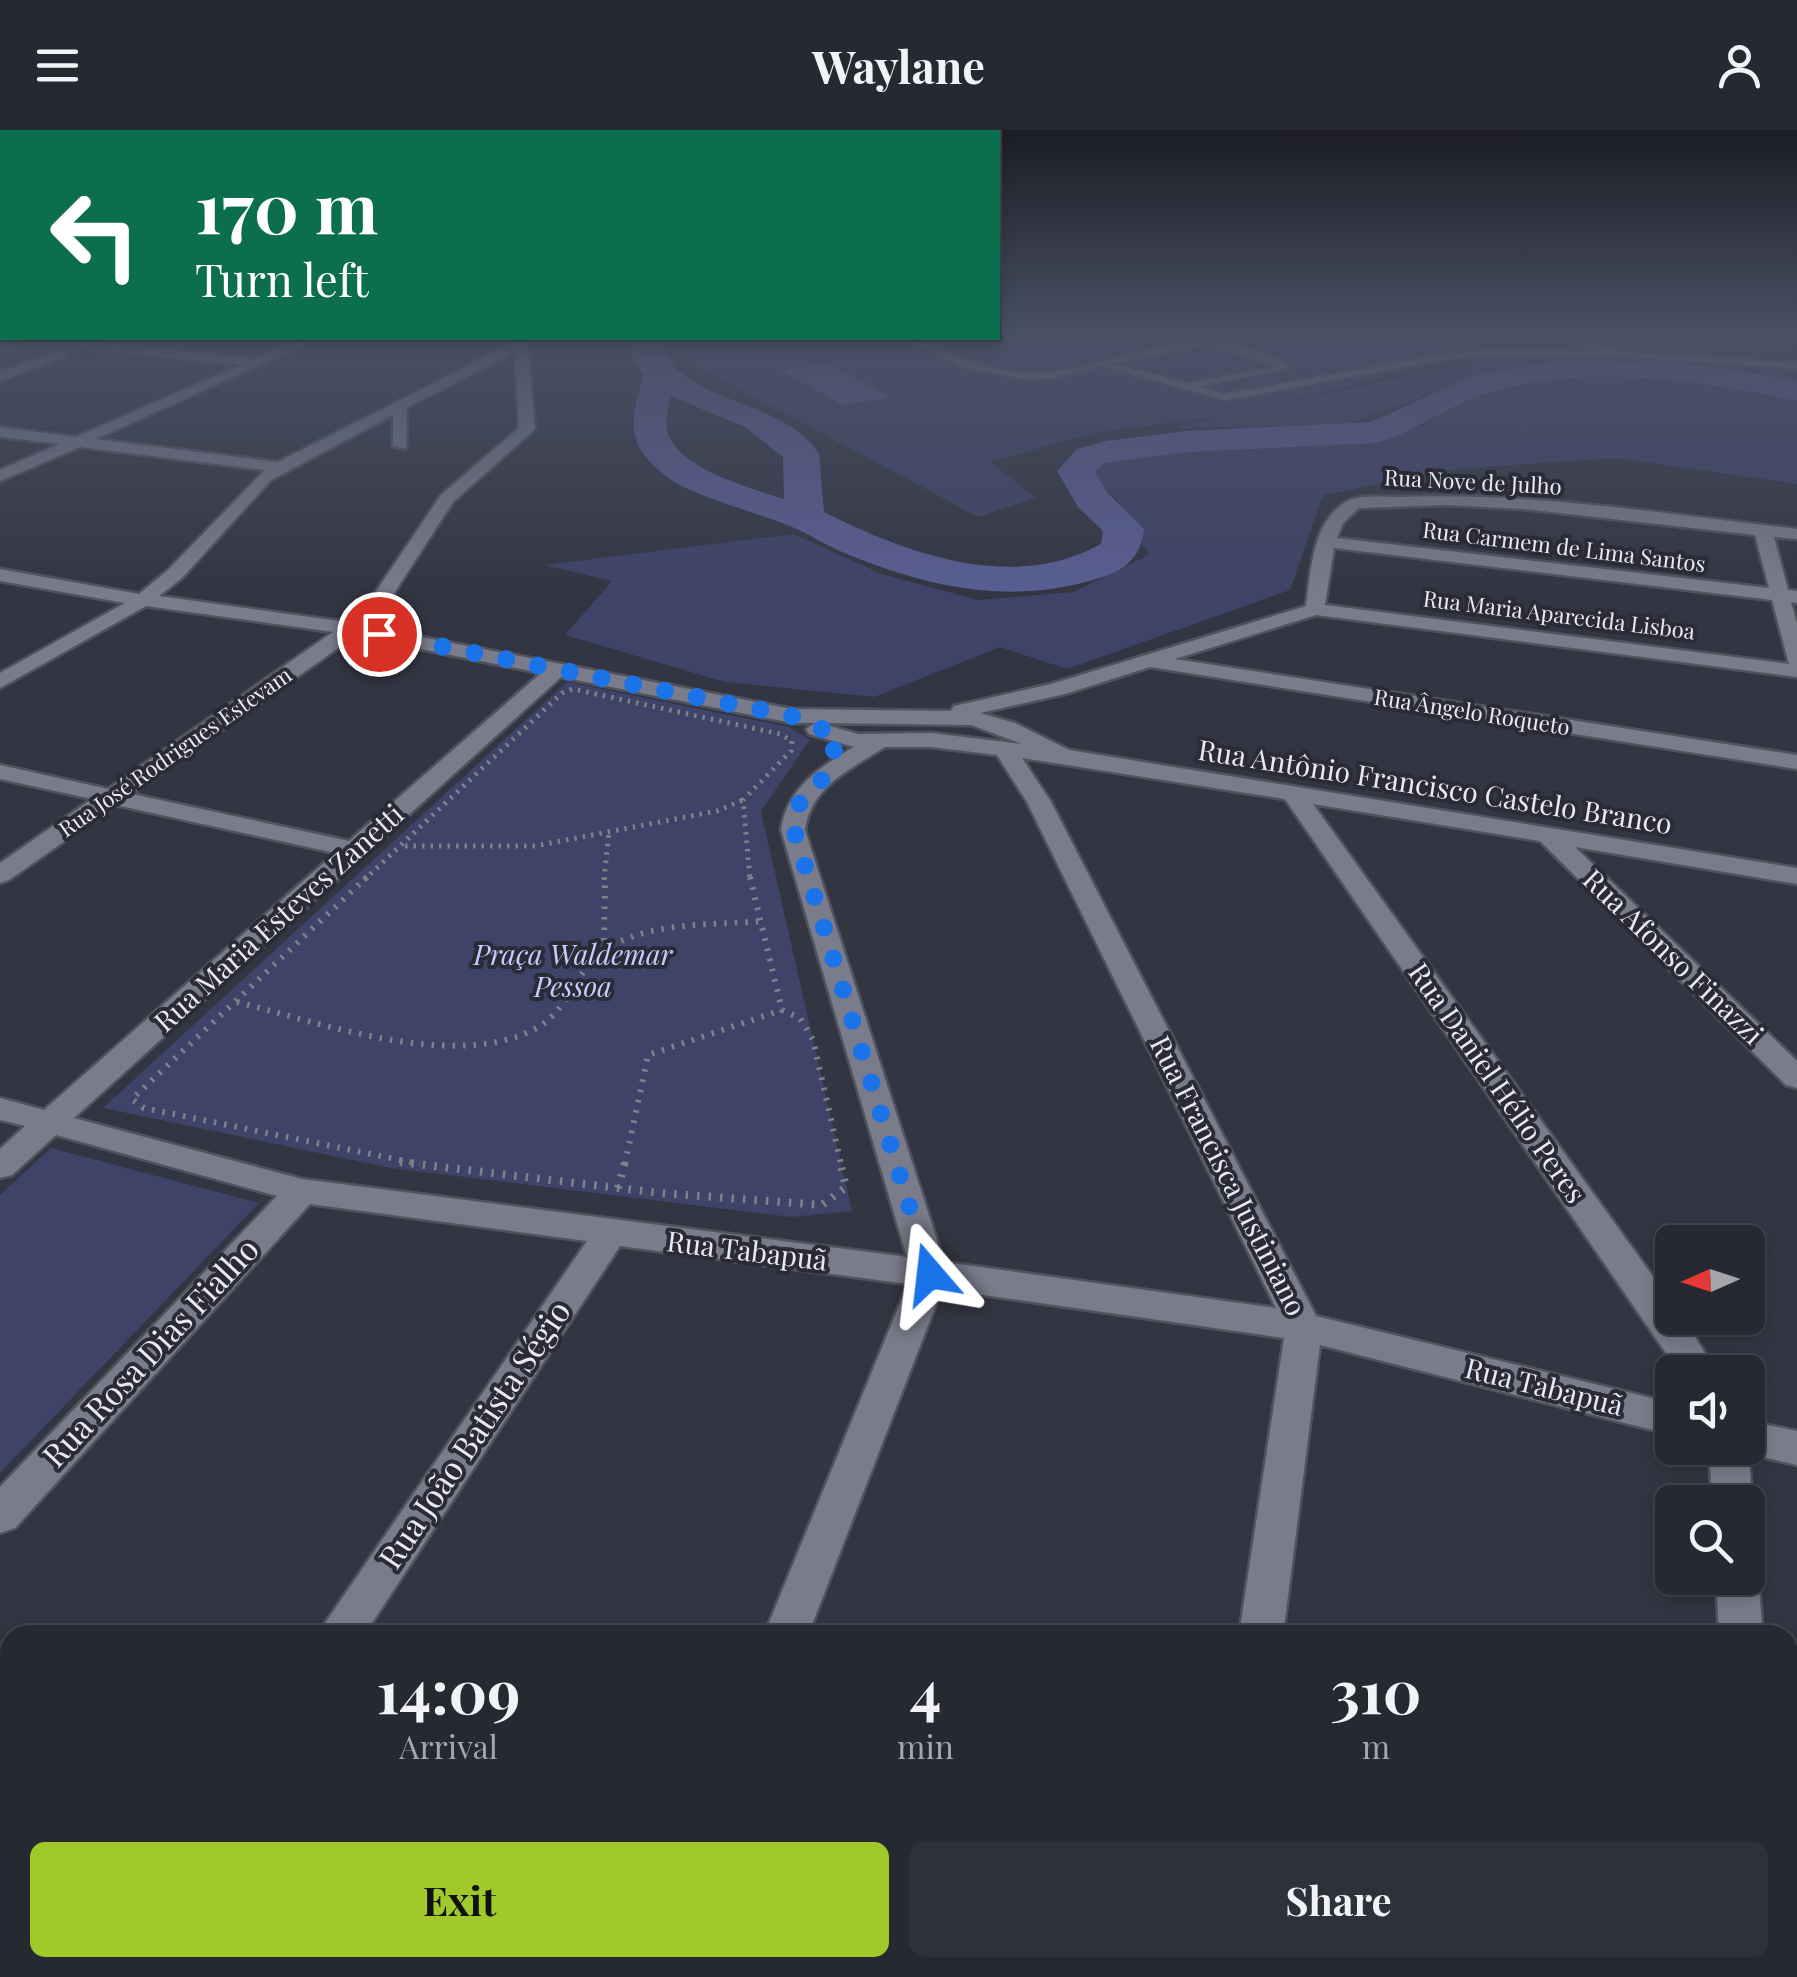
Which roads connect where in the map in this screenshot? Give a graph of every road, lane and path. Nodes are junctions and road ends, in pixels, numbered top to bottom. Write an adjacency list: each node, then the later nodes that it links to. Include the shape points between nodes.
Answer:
1 (124, 421): 6 (street)
2 (369, 421): 8 (street)
3 (401, 421): 7 (street)
4 (527, 421): 17 (street, Rua José Rodrigues Estevam, via 527,429 447,499 378,603)
5 (0, 432): 6 (street)
6 (82, 440): 8 (street); 9 (street)
7 (402, 446)
8 (280, 467): 15 (street)
9 (0, 476)
10 (1763, 530): 11 (street, Rua Nove de Julho); 12 (street, Rua Nove de Julho, via 1524,504 1376,500 1343,509); 14 (street)
11 (1797, 534)
12 (1326, 542): 14 (street, Rua Carmem de Lima Santos); 16 (street, Rua Nove de Julho)
13 (0, 575): 15 (street, Rua Antônio Francisco Castelo Branco)
14 (1789, 596): 19 (street)
15 (143, 600): 17 (street, Rua Antônio Francisco Castelo Branco); 22 (street)
16 (1315, 609): 18 (street); 21 (street, Rua Maria Aparecida Lisboa)
17 (351, 629): 20 (street, Rua Antônio Francisco Castelo Branco); 34 (street, Rua José Rodrigues Estevam)
18 (1147, 661): 23 (street); 29 (street, Rua Ângelo Roqueto)
19 (1797, 661)
20 (557, 669): 25 (street, Rua Antônio Francisco Castelo Branco); 39 (street, Rua Maria Esteves Zanetti)
21 (1797, 671)
22 (0, 682)
23 (1057, 689): 24 (street); 27 (street)
24 (944, 715): 25 (street, Rua Antônio Francisco Castelo Branco); 27 (street, Rua Antônio Francisco Castelo Branco, via 989,721)
25 (792, 716): 26 (street, Rua Antônio Francisco Castelo Branco)
26 (838, 736): 28 (street, Rua Antônio Francisco Castelo Branco); 32 (street)
27 (1006, 739): 28 (street, Rua Antônio Francisco Castelo Branco); 31 (street, Rua Francisca Justiniano); 31 (street, Rua Antônio Francisco Castelo Branco)
28 (880, 741): 32 (street)
29 (1797, 762)
30 (0, 772): 34 (street)
31 (1059, 775): 33 (street, Rua Antônio Francisco Castelo Branco); 54 (street, Rua Francisca Justiniano)
32 (823, 778): 53 (street, via 800,800 794,830)
33 (1294, 795): 37 (street, Rua Antônio Francisco Castelo Branco); 55 (street, Rua Daniel Hélio Peres)
34 (112, 796): 39 (street); 40 (street, Rua José Rodrigues Estevam)
35 (743, 800): 36 (path); 38 (path, via 791,751 792,741 573,689); 42 (path)
36 (610, 831): 38 (path, via 534,846); 43 (path)
37 (1549, 836): 41 (street, Rua Antônio Francisco Castelo Branco); 46 (street, Rua Afonso Finazzi)
38 (404, 846): 44 (path)
39 (355, 850): 48 (street, Rua Maria Esteves Zanetti)
40 (0, 875)
41 (1797, 876)
42 (760, 921): 43 (path, via 660,931); 45 (path)
43 (604, 952): 44 (path, via 576,980 558,1014 515,1038 460,1046)
44 (236, 1002): 50 (path, via 132,1099 144,1108 387,1160)
45 (782, 1010): 50 (path, via 648,1055); 50 (path, via 800,1018 813,1040 846,1187 822,1205)
46 (1797, 1078)
47 (0, 1109): 48 (street, Rua Tabapuã)
48 (50, 1122): 49 (street, Rua Maria Esteves Zanetti); 51 (street, Rua Tabapuã)
49 (0, 1167)
50 (618, 1188)
51 (302, 1191): 52 (street, Rua Tabapuã); 59 (street, Rua Rosa Dias Fialho)
52 (610, 1234): 53 (street, Rua Tabapuã); 61 (street, Rua João Batista Ségio)
53 (930, 1274): 54 (street, Rua Tabapuã); 62 (street)
54 (1304, 1327): 56 (street, Rua Tabapuã); 63 (street, Rua Francisca Justiniano)
55 (1689, 1355)
56 (1655, 1414)
57 (1765, 1441): 58 (street)
58 (1797, 1448)
59 (0, 1514)
60 (1738, 1595): 64 (street)
61 (347, 1625)
62 (790, 1625)
63 (1261, 1625)
64 (1740, 1625)

